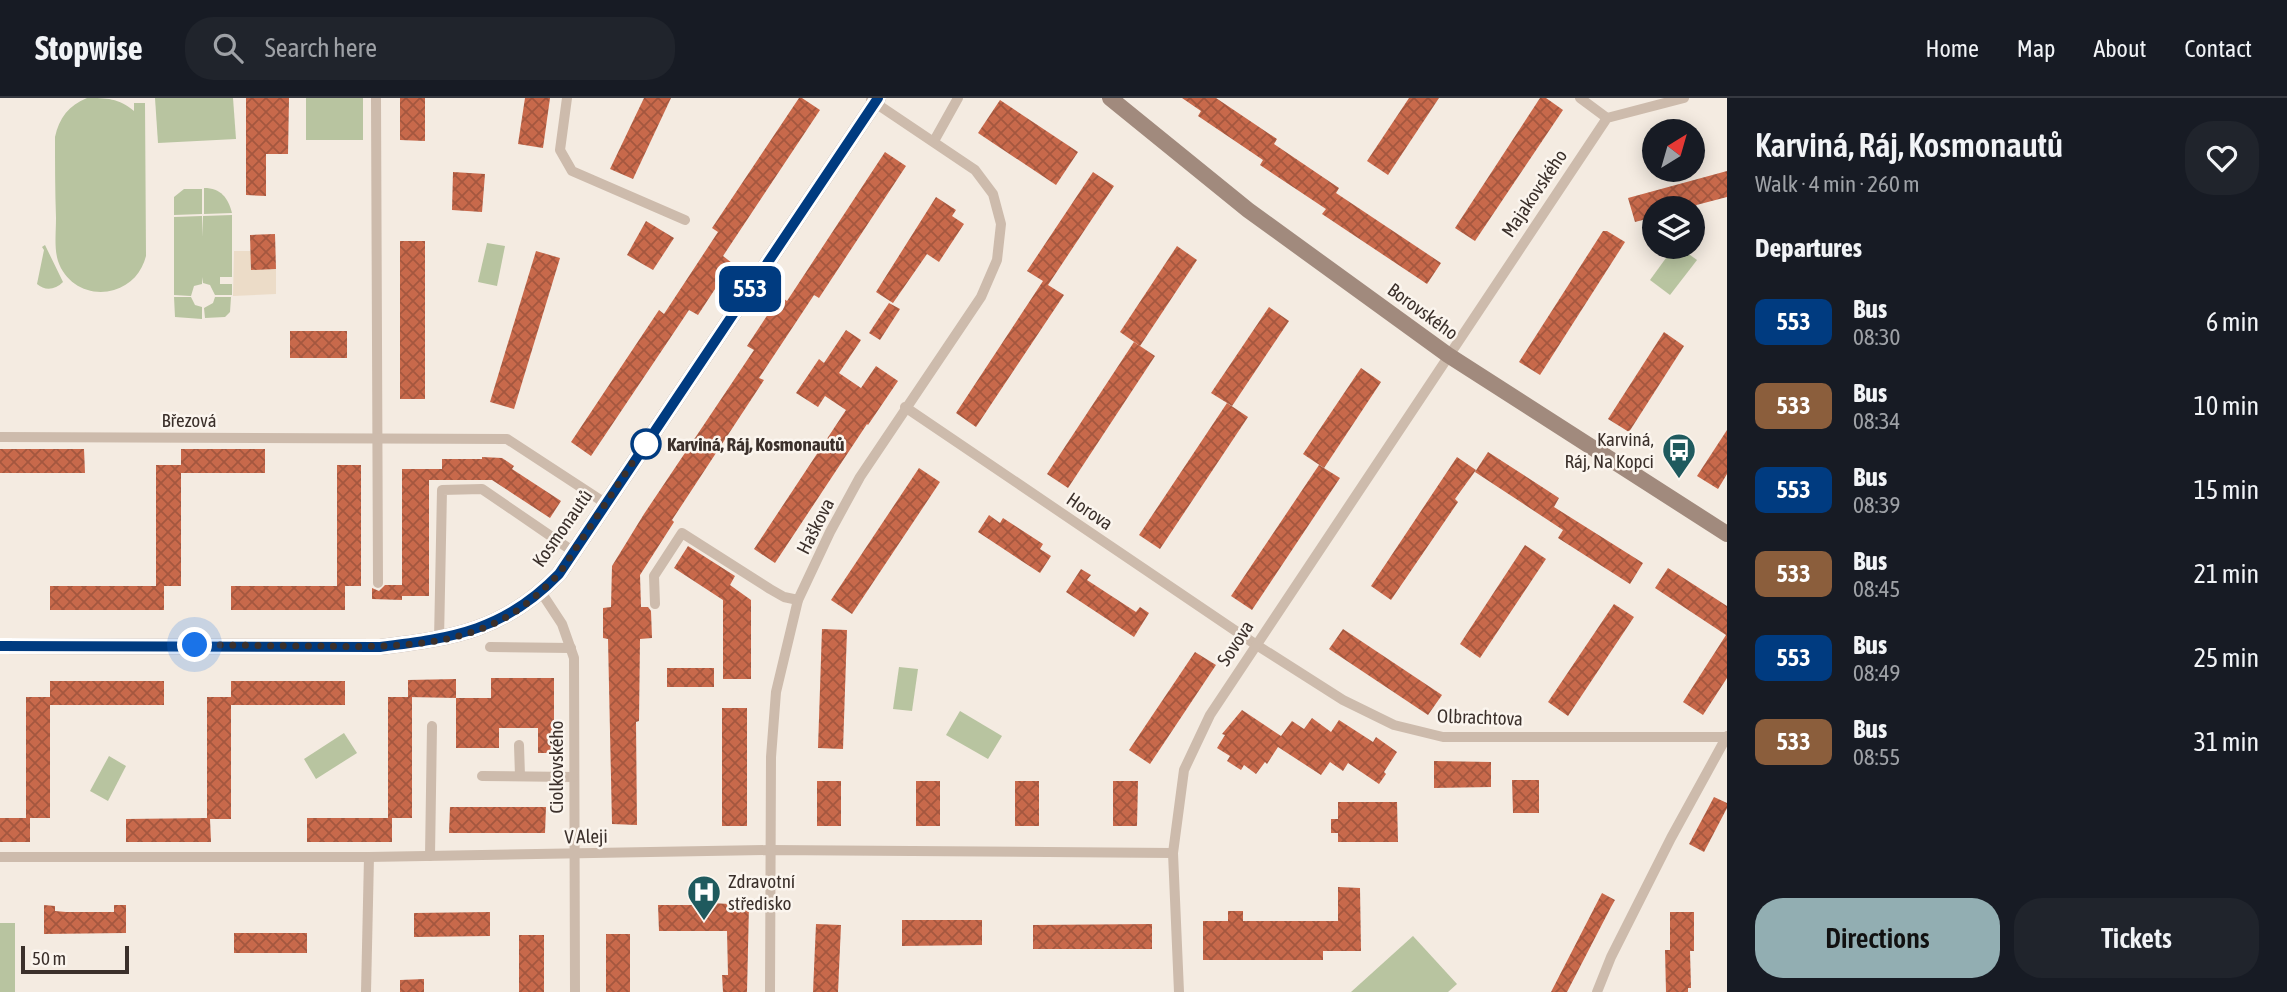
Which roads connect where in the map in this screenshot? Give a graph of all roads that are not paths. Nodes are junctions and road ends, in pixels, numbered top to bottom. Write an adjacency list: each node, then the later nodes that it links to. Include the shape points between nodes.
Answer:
1 (376, 98): 14 (street)
2 (568, 98): 10 (street, via 560,150 572,172)
3 (958, 98): 9 (street)
4 (1110, 98): 11 (street, Borovského, via 1248,210)
5 (1580, 98): 8 (street)
6 (1684, 98): 8 (street)
7 (874, 100): 9 (street, Haškova); 15 (street, Kosmonautů)
8 (1606, 118): 11 (street, Majakovského)
9 (934, 141): 12 (street, Haškova, via 975,170 993,194 1001,224 997,260 981,298)
10 (685, 220)
11 (1448, 355): 16 (street, Borovského); 23 (street, Sovova)
12 (905, 407): 20 (street, Haškova, via 860,477); 23 (street, Horova)
13 (0, 437): 14 (street, Březová)
14 (378, 438): 15 (street, Březová, via 506,439); 18 (street)
15 (606, 503): 17 (street, Kosmonautů)
16 (1727, 534)
17 (574, 552): 19 (street, Kosmonautů); 22 (street, via 482,489 442,490)
18 (378, 583)
19 (541, 592): 22 (street, Kosmonautů, via 509,615); 26 (street, Ciolkovského)
20 (798, 600): 21 (street, via 777,593 682,533 654,576); 33 (street, Haškova, via 776,692)
21 (655, 604)
22 (439, 640): 24 (street, Kosmonautů, via 380,647)
23 (1255, 644): 28 (street, Olbrachtova, via 1343,700 1394,725 1443,737); 34 (street, Sovova, via 1210,715 1184,770)
24 (0, 646)
25 (491, 647): 26 (street)
26 (571, 648): 32 (street, Ciolkovského)
27 (432, 726): 36 (street)
28 (1727, 736): 43 (street, via 1671,838)
29 (519, 745): 31 (street)
30 (482, 776): 31 (street)
31 (520, 776): 32 (street)
32 (573, 777): 35 (street, Ciolkovského)
33 (769, 850): 34 (street, V Aleji); 35 (street, V Aleji); 41 (street, Haškova)
34 (1173, 853): 42 (street, Sovova)
35 (574, 854): 36 (street, V Aleji); 40 (street, Ciolkovského)
36 (430, 856): 38 (street, V Aleji)
37 (0, 857): 38 (street, V Aleji)
38 (369, 857): 39 (street)
39 (366, 992)
40 (575, 992)
41 (770, 992)
42 (1179, 992)
43 (1597, 992)

